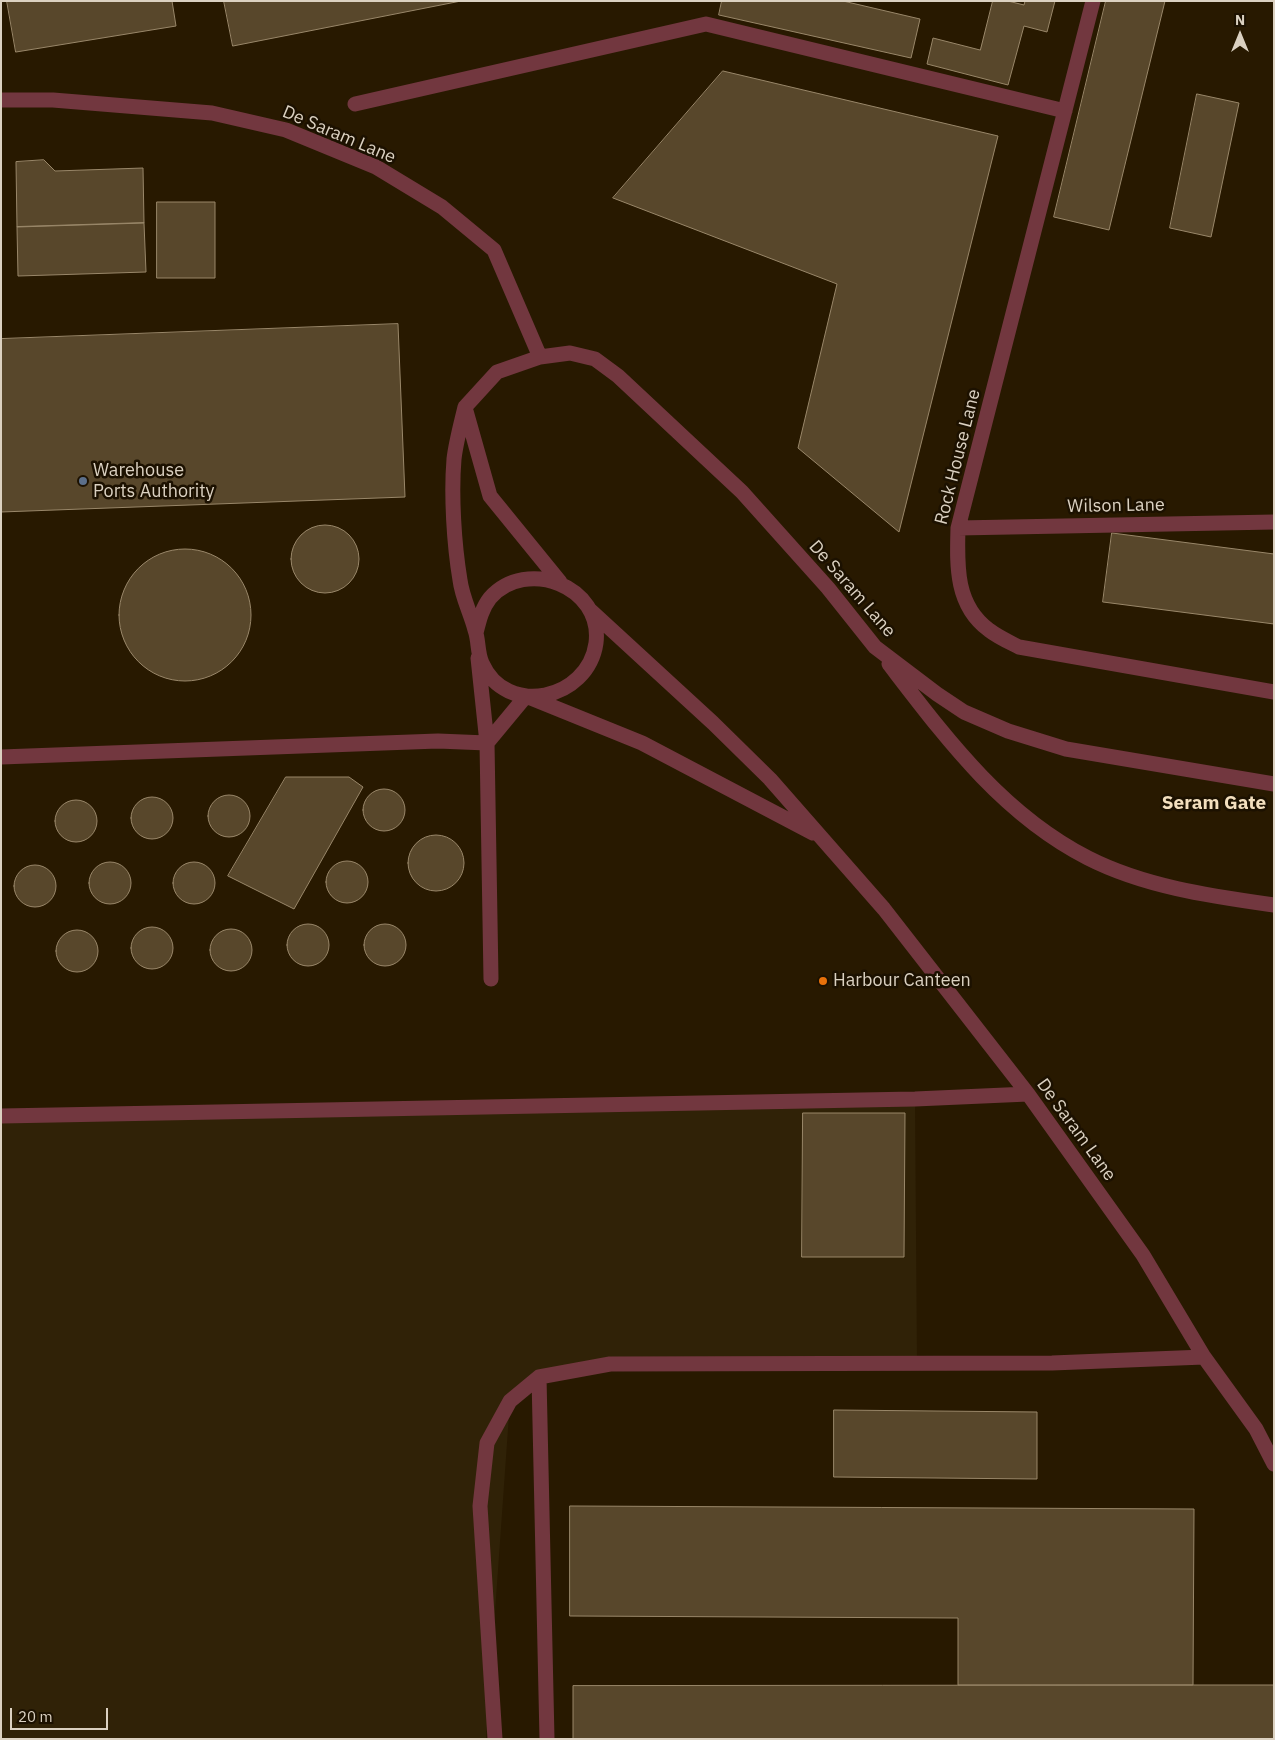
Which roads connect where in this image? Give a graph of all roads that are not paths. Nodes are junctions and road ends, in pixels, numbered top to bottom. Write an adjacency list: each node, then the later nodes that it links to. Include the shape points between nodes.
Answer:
1 (1093, 1): 4 (street, Rock House Lane)
2 (1, 100): 5 (street, De Saram Lane, via 53,100 212,113 286,130 376,167 442,207 494,250)
3 (355, 104): 4 (street, via 706,24)
4 (1065, 111): 8 (street, Rock House Lane)
5 (540, 357): 6 (street, De Saram Lane, via 497,372); 12 (street, De Saram Lane, via 570,354 595,359 618,376 742,492 828,588)
6 (464, 407): 9 (street, via 490,496); 11 (street, via 454,459 454,517 460,581)
7 (1274, 522): 8 (street, Wilson Lane)
8 (958, 528): 13 (street, Rock House Lane, via 956,570 968,608 988,630 1019,647)
9 (560, 582): 10 (street, via 577,594); 11 (street, via 522,579 505,586 490,598 481,615)
10 (590, 610): 14 (street, via 596,642 585,672 574,684 559,692); 18 (street, De Saram Lane, via 770,778)
11 (477, 640): 14 (street, via 483,665 494,680 508,690); 15 (street)
12 (875, 647): 17 (street, De Saram Lane, via 964,712 1008,731 1066,750); 19 (street, via 977,774 1046,832 1088,858 1149,882)
13 (1274, 692)
14 (526, 696): 15 (street); 18 (street, via 642,743)
15 (486, 743): 16 (street, via 438,741); 20 (street)
16 (1, 757)
17 (1274, 784)
18 (820, 838): 21 (street, De Saram Lane, via 884,908)
19 (1274, 905)
20 (491, 979)
21 (1028, 1094): 22 (street, via 915,1099); 23 (street, De Saram Lane, via 1143,1255)
22 (1, 1116)
23 (1204, 1357): 24 (street, via 1052,1363 610,1364); 25 (street, De Saram Lane, via 1256,1429)
24 (539, 1377): 26 (street, via 510,1401 486,1443 480,1506); 27 (street)
25 (1274, 1464)
26 (495, 1739)
27 (547, 1739)

